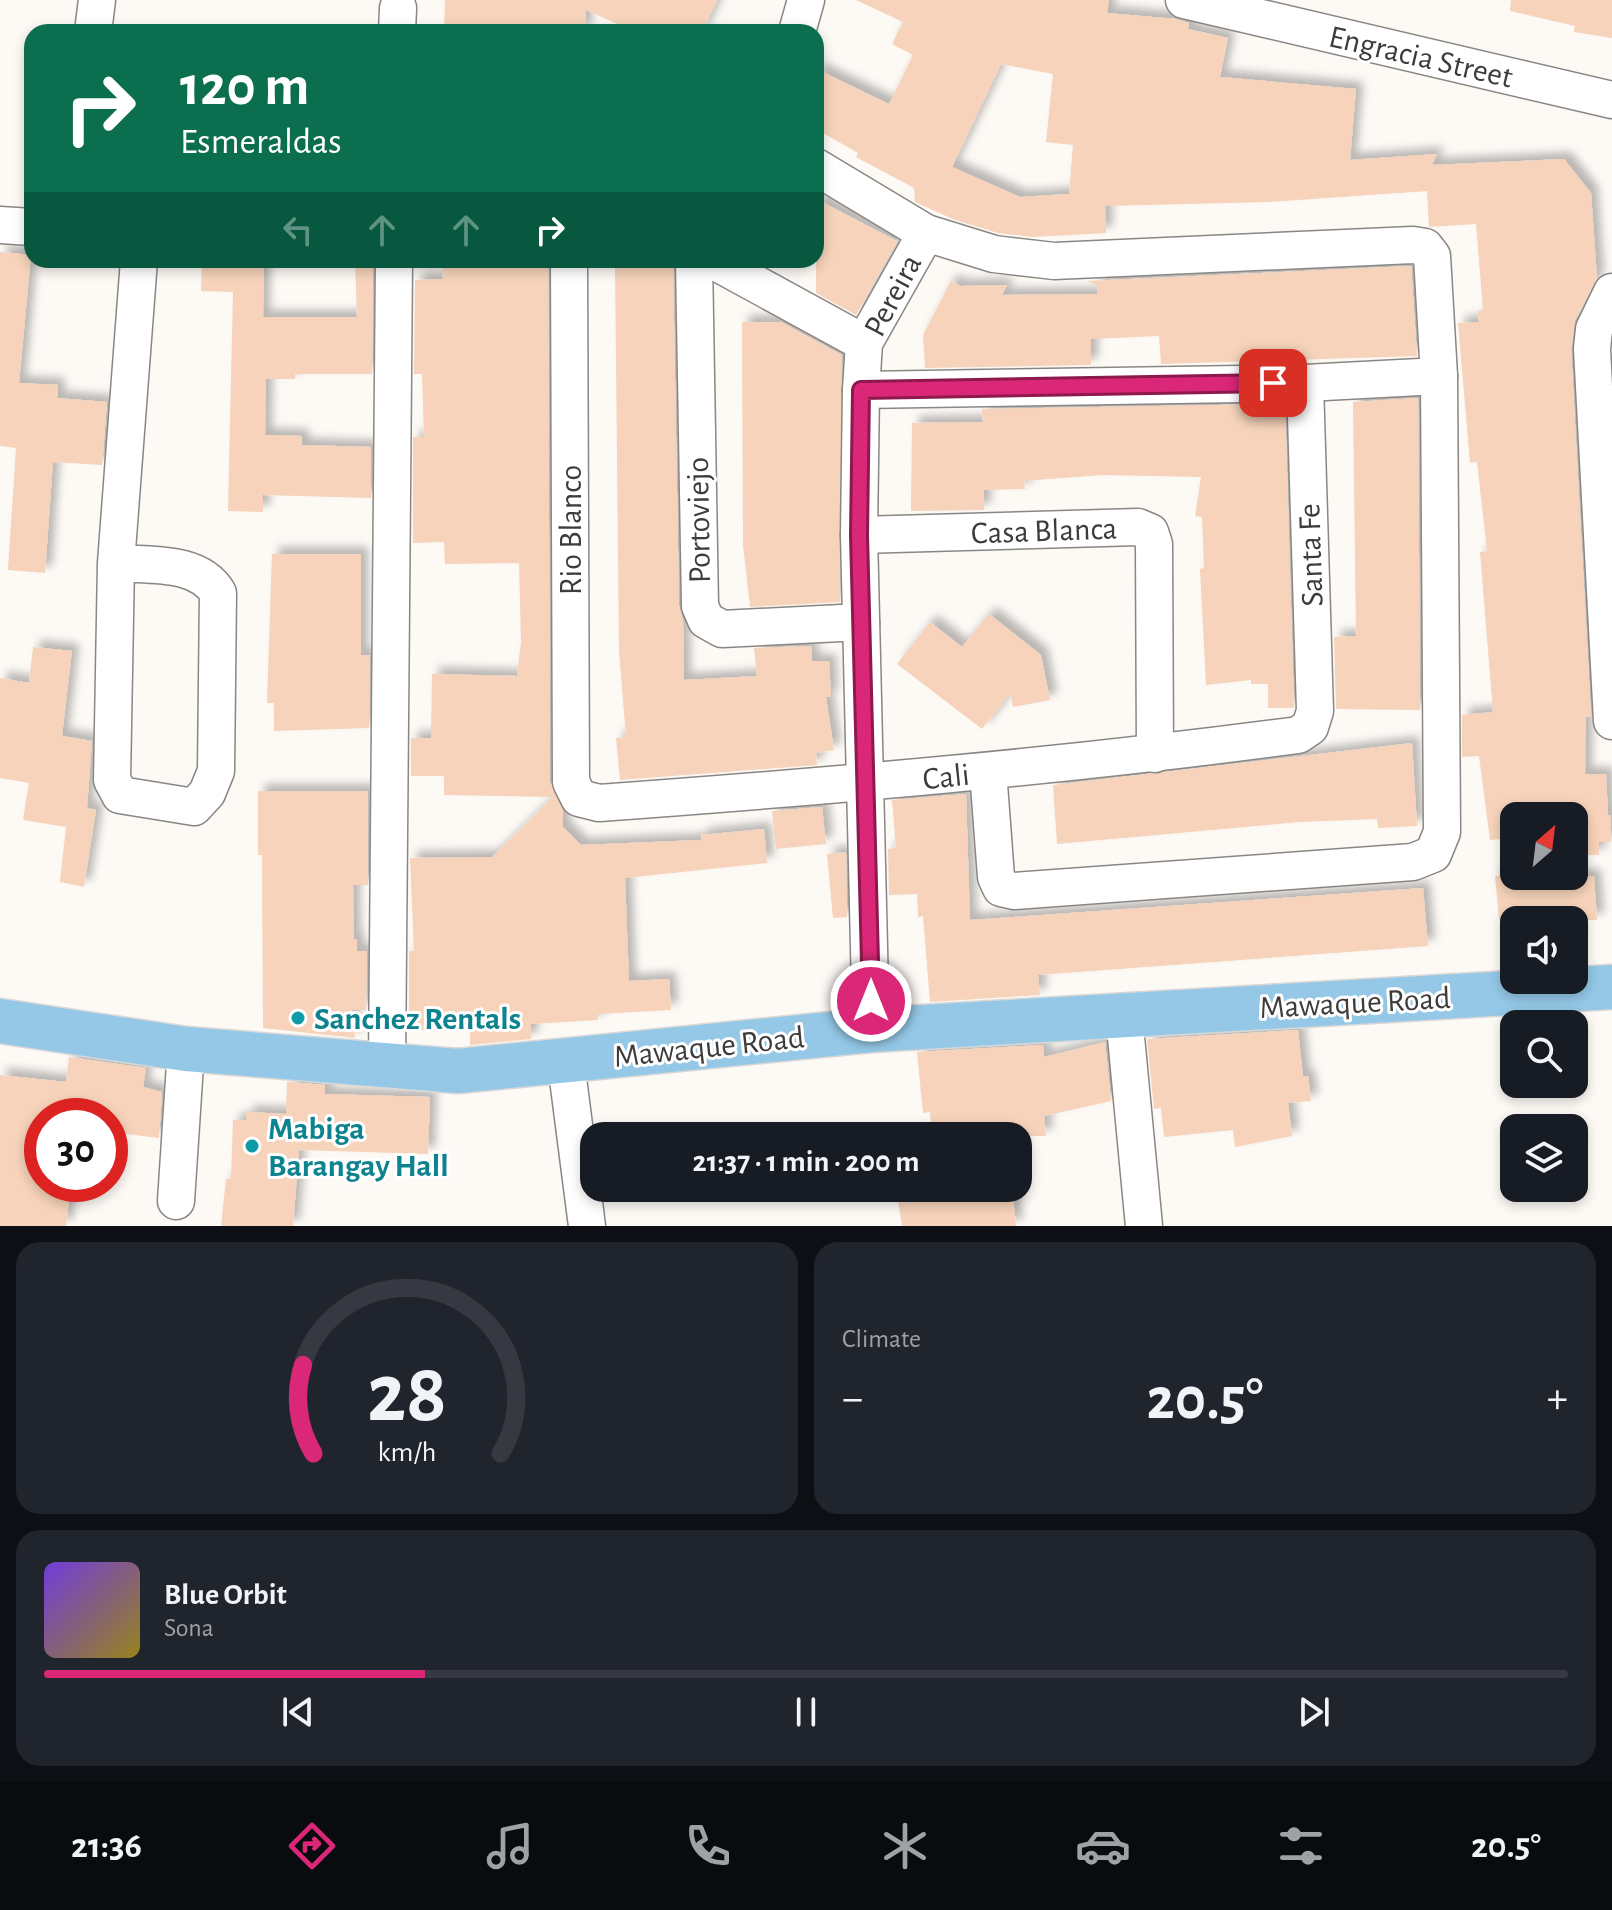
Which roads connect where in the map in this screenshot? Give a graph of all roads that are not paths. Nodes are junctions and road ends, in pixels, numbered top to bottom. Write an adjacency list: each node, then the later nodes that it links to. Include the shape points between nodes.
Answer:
1 (97, 0): 4 (street)
2 (806, 0): 5 (street)
3 (1184, 0): 6 (street, Engracia Street)
4 (94, 24)
5 (799, 24)
6 (1612, 100)
7 (824, 172): 10 (street)
8 (0, 225): 9 (street)
9 (24, 226)
10 (926, 233): 17 (street, Pereira); 18 (street, via 994,254 1054,261 1425,247 1432,256)
11 (138, 268): 22 (street)
12 (394, 268): 36 (street)
13 (569, 268): 29 (street, Rio Blanco, via 571,782)
14 (694, 268): 23 (street, Portoviejo, via 700,606 706,620 722,629)
15 (727, 268): 17 (street)
16 (1612, 292): 24 (street, via 1594,329 1592,349)
17 (864, 343): 20 (street, Pereira)
18 (1439, 376): 19 (street); 27 (street, via 1442,832 1433,854 1413,862 1014,891 1001,888 996,877)
19 (1305, 383): 20 (street); 25 (street, Santa Fe, via 1315,711)
20 (861, 390): 21 (street, Pereira)
21 (859, 535): 23 (street, Pereira); 26 (street, Casa Blanca, via 1138,527 1150,532)
22 (116, 563): 22 (street, via 112,780 120,795 194,807 216,771 218,593 199,573)
23 (861, 622): 28 (street, Pereira)
24 (1612, 721)
25 (1310, 727): 26 (street, Cali, via 1298,735)
26 (1155, 754): 27 (street, Cali)
27 (988, 771): 28 (street, Cali)
28 (865, 784): 29 (street, Cali, via 599,803); 33 (street, Pereira)
29 (579, 798)
30 (1612, 987): 31 (main road, Mawaque Road)
31 (1124, 1016): 33 (main road, Mawaque Road); 39 (street)
32 (0, 1021): 34 (main road, Mawaque Road)
33 (871, 1030): 35 (main road, Mawaque Road)
34 (186, 1049): 36 (main road, Mawaque Road); 37 (street)
35 (566, 1063): 36 (main road, Mawaque Road, via 458,1071); 38 (street)
36 (387, 1065)
37 (176, 1201)
38 (587, 1226)
39 (1144, 1226)

